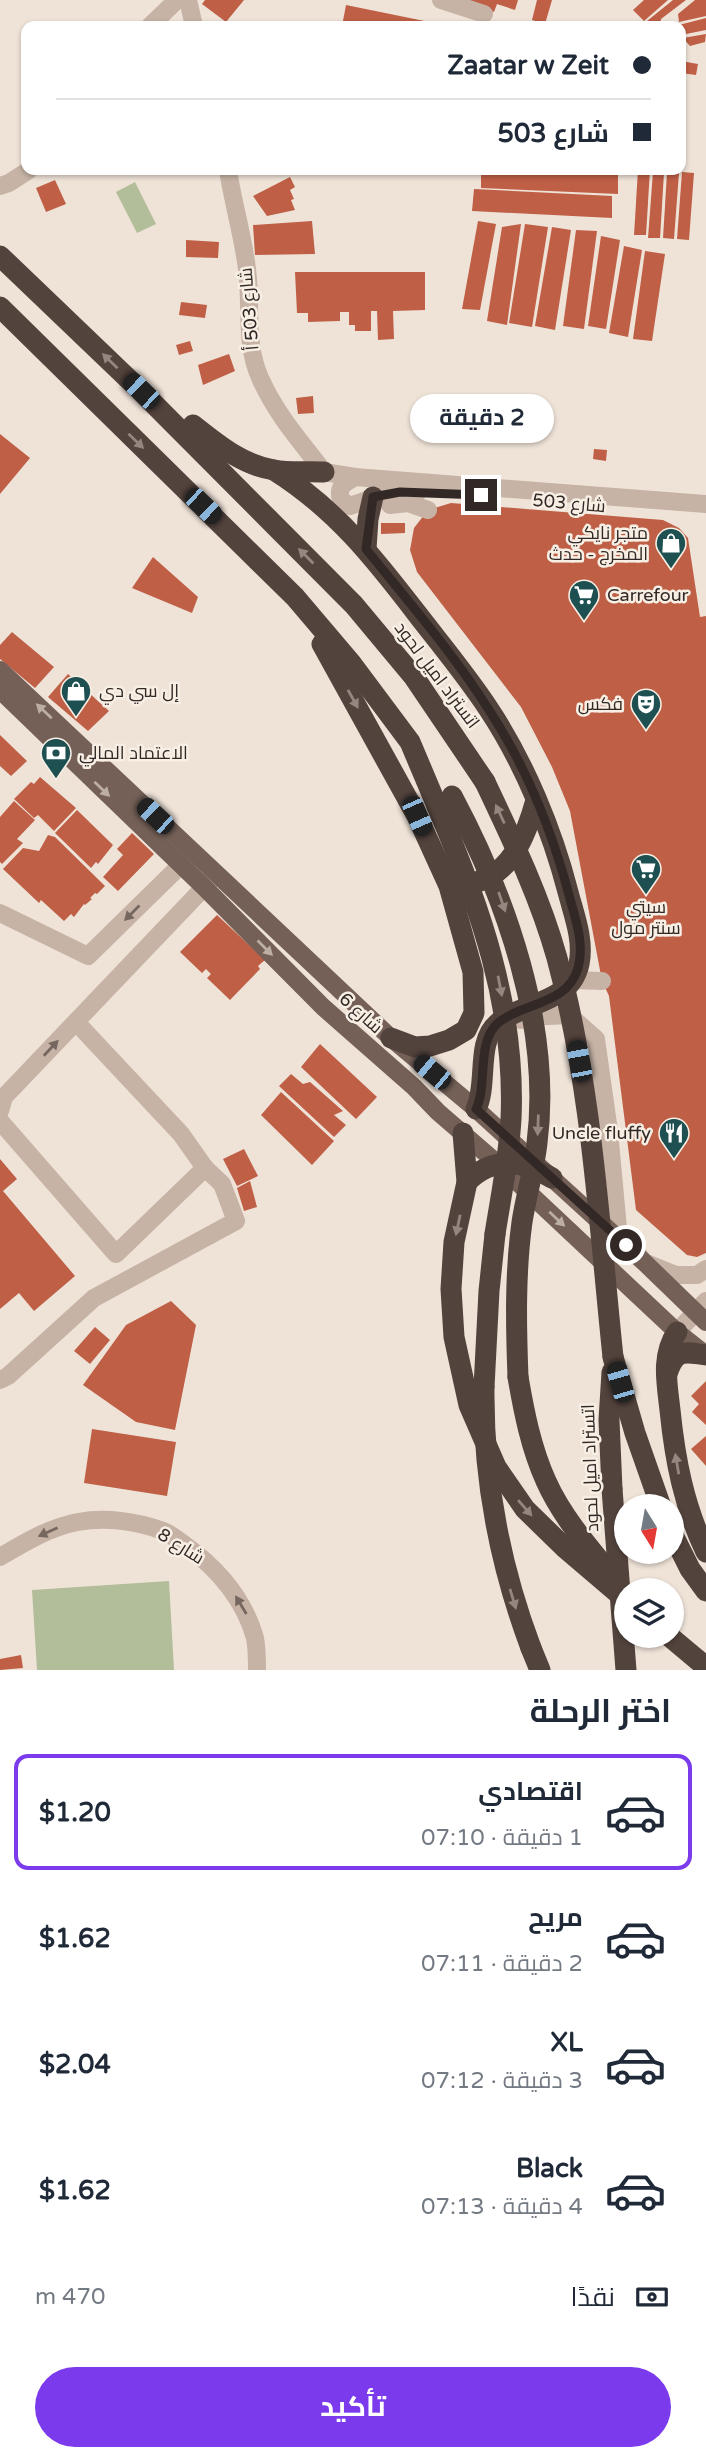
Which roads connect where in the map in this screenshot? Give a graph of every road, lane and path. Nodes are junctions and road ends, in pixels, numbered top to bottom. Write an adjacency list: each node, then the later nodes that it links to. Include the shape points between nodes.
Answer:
1 (177, 0): 5 (street)
2 (188, 0): 6 (street)
3 (441, 0): 4 (street)
4 (484, 14)
5 (155, 21)
6 (193, 21)
7 (21, 175): 9 (street)
8 (229, 175): 14 (street, شارع 503 أ, via 247,269 249,337 255,363 282,418)
9 (0, 186)
10 (0, 256): 12 (highway, اتستراد اميل لحود, one-way to 10)
11 (0, 307): 21 (highway, one-way to 21)
12 (141, 391): 13 (highway, via 232,454); 52 (highway, اتستراد اميل لحود, one-way to 12, bridge, via 579,1061 556,954 521,860 485,782 414,677 354,605)
13 (274, 470): 14 (highway); 20 (highway, via 314,497)
14 (324, 472): 15 (street, شارع 503)
15 (355, 477): 16 (street, شارع 503, via 340,487 345,504); 17 (street, شارع 503)
16 (372, 503): 18 (street); 19 (street, شارع 503, via 400,492 436,492); 20 (highway)
17 (706, 504)
18 (428, 510)
19 (706, 516)
20 (366, 549): 25 (highway, via 489,710)
21 (295, 597): 24 (highway); 28 (highway, one-way to 28, via 417,816)
22 (0, 670): 26 (main road, شارع 6, one-way to 22)
23 (0, 690): 26 (main road, شارع 6, one-way to 26)
24 (410, 742): 59 (highway, one-way to 59, bridge, via 452,796 477,843 508,921 527,990 538,1068 538,1142 518,1264 518,1377 525,1418 547,1483 575,1529); 65 (highway, one-way to 65, bridge, via 484,927 507,1026 511,1120 489,1291 485,1417 499,1544 516,1608)
25 (536, 800): 28 (highway, via 529,825 508,863 481,881); 30 (highway, via 564,875 579,934 580,960)
26 (187, 859): 27 (main road, شارع 6); 29 (street, one-way to 29, via 88,956)
27 (211, 881): 32 (street); 35 (main road, شارع 6); 37 (main road, شارع 6, one-way to 37, via 323,1007)
28 (449, 886): 33 (highway, via 473,972)
29 (0, 913)
30 (573, 980): 31 (street); 34 (highway, via 560,993 510,1015)
31 (602, 981)
32 (76, 1022): 38 (street, one-way to 32); 44 (street, via 181,1135)
33 (471, 1022): 34 (highway); 35 (highway, via 461,1034 430,1046 415,1047)
34 (491, 1032): 39 (highway); 47 (street, via 527,1017 569,1015 596,1039 618,1228)
35 (391, 1038): 36 (main road, شارع 6)
36 (432, 1072): 37 (street); 39 (main road, شارع 6)
37 (414, 1087): 40 (main road, شارع 6)
38 (1, 1100)
39 (476, 1109): 40 (main road, via 457,1117); 45 (main road, شارع 6)
40 (438, 1112): 42 (main road, شارع 6)
41 (0, 1121): 44 (street, via 116,1254)
42 (463, 1133): 43 (main road, شارع 6); 46 (highway)
43 (498, 1164): 45 (highway, via 526,1166); 46 (highway, via 483,1168); 50 (main road, شارع 6, one-way to 50)
44 (205, 1168): 54 (street, via 222,1184 236,1221 94,1298)
45 (552, 1178): 47 (main road, شارع 6)
46 (467, 1182): 60 (highway, one-way to 60, via 454,1242 451,1314 460,1370 479,1431 525,1509)
47 (644, 1262): 48 (street, via 676,1275 697,1275); 49 (main road, شارع 6)
48 (706, 1269)
49 (703, 1312): 50 (street)
50 (677, 1332): 51 (main road, شارع 6); 53 (highway, via 670,1342)
51 (706, 1355): 53 (highway, via 678,1354)
52 (613, 1357): 55 (highway); 66 (highway, اتستراد اميل لحود, bridge, via 610,1447)
53 (666, 1376): 56 (highway, one-way to 53, via 677,1472)
54 (0, 1380)
55 (656, 1494)
56 (706, 1552)
57 (684, 1557): 61 (highway)
58 (0, 1558): 64 (street, شارع 8, one-way to 58, via 256,1640 231,1589 208,1562 165,1532 135,1523 78,1522 51,1529)
59 (615, 1578)
60 (614, 1590)
61 (706, 1591)
62 (683, 1648): 63 (highway)
63 (706, 1667)
64 (257, 1670)
65 (540, 1670)
66 (626, 1670)

